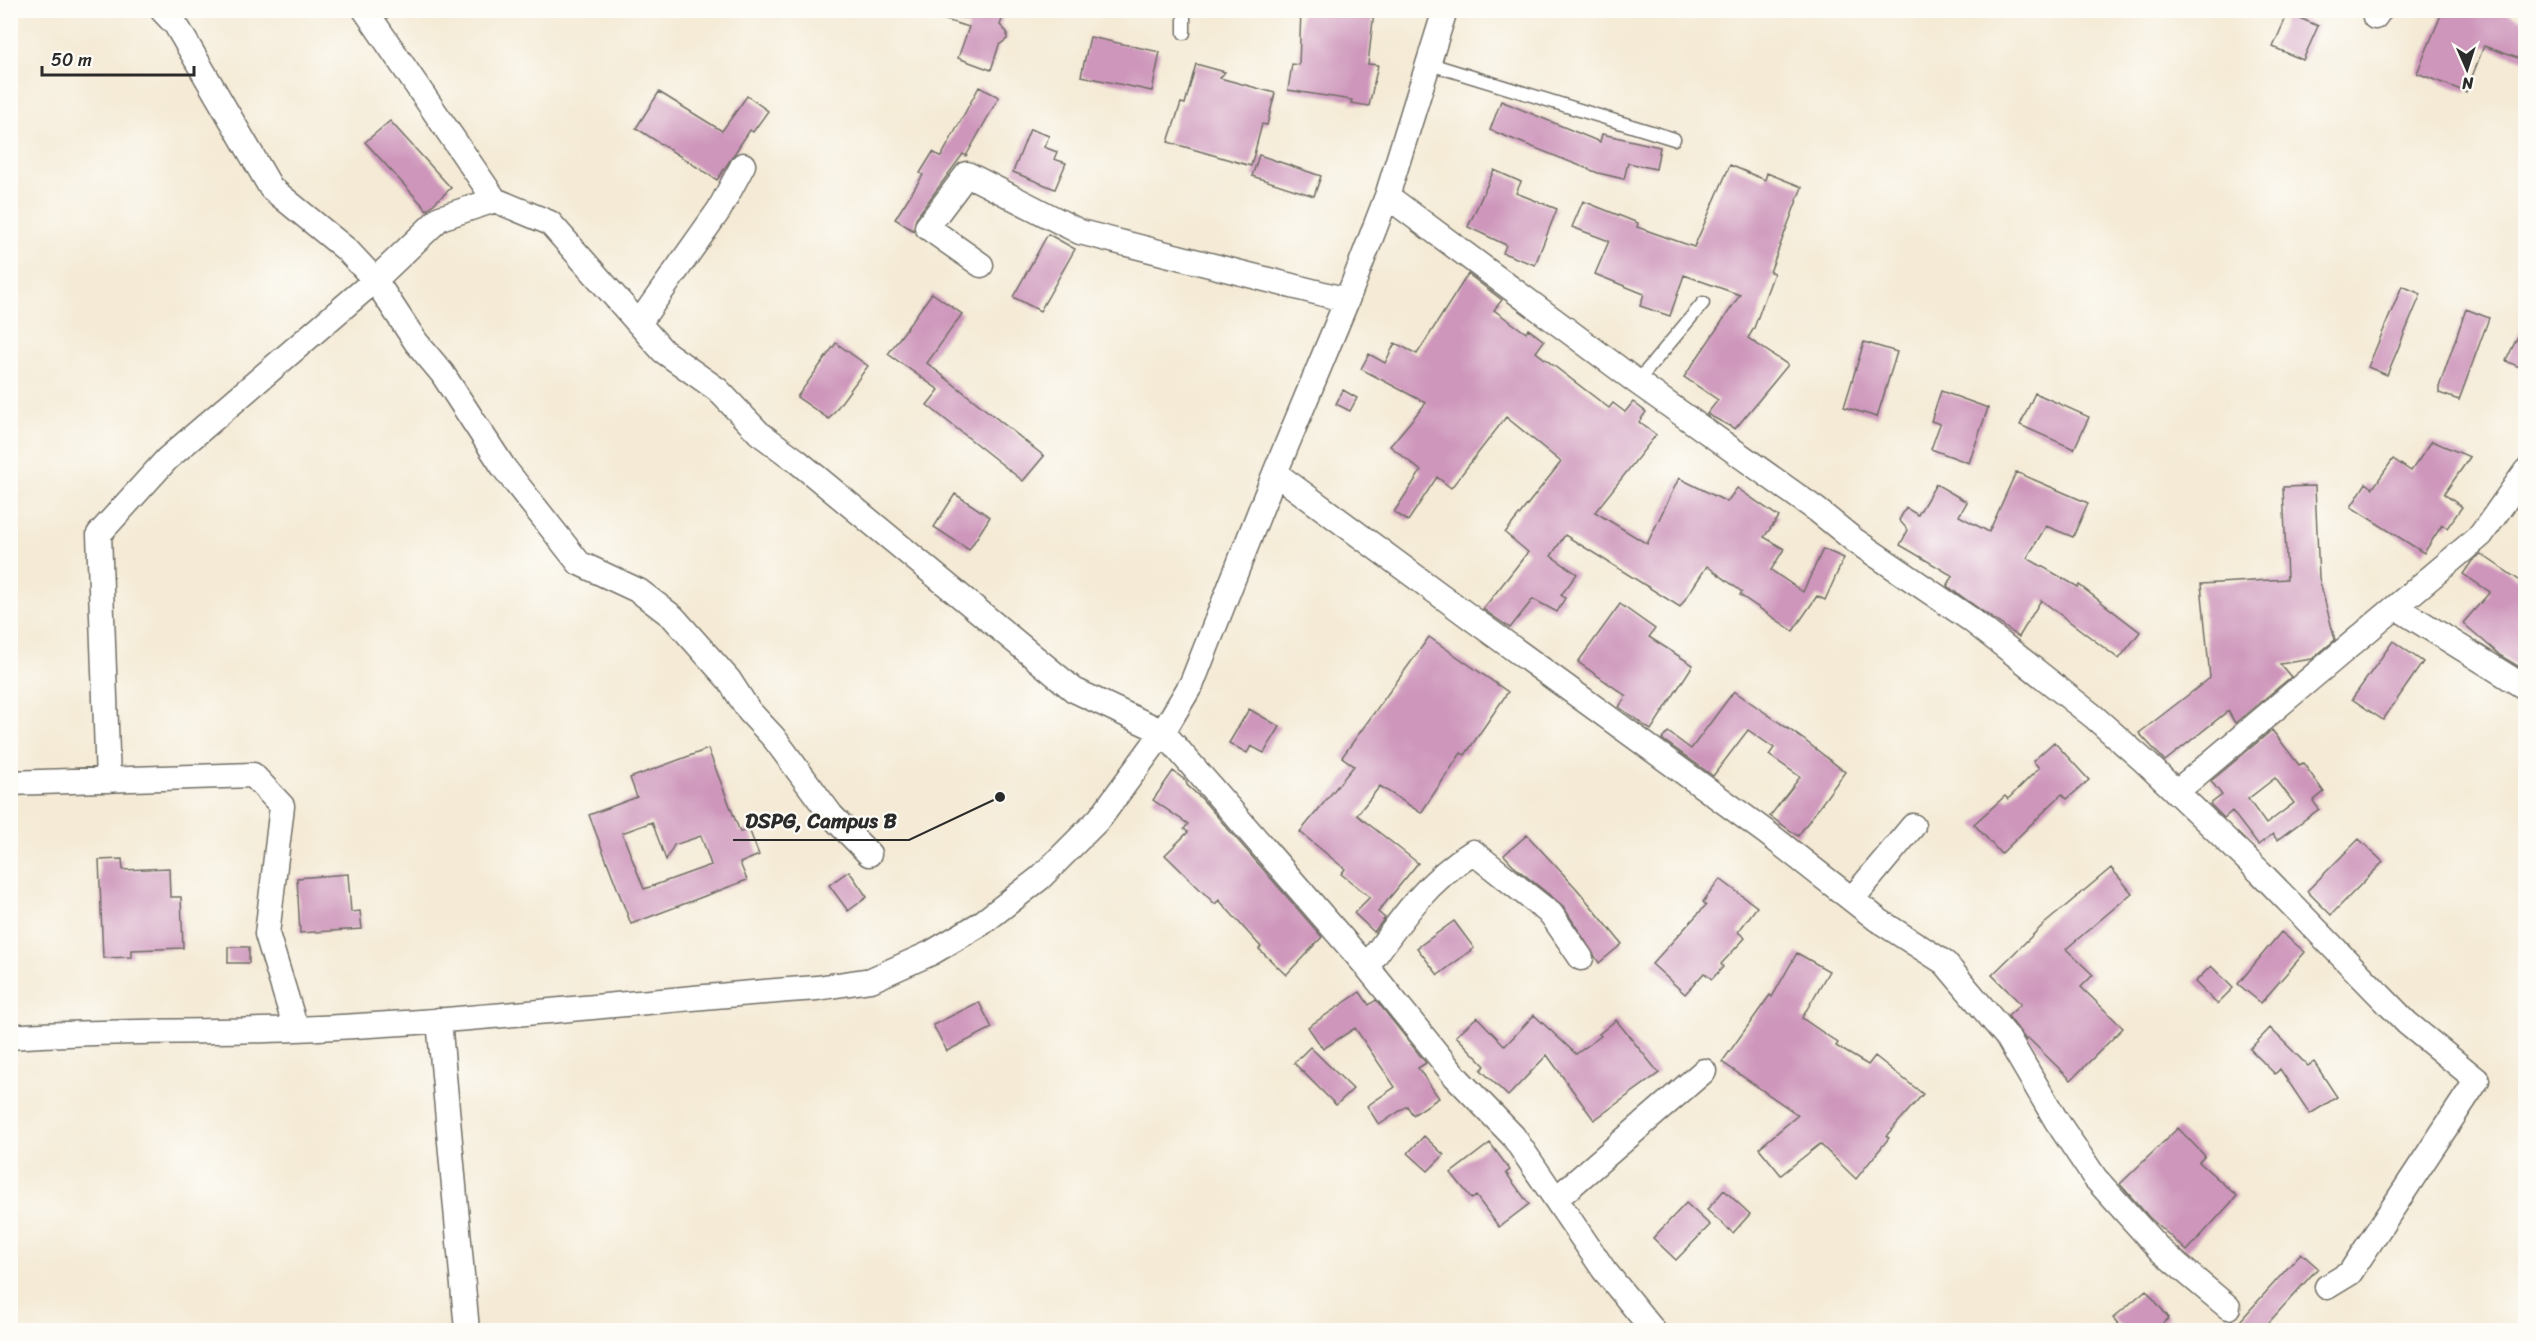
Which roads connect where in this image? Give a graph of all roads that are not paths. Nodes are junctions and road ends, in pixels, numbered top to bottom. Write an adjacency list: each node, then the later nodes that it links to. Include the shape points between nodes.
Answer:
1 (162, 10): 12 (street, via 176,25 271,188 347,250)
2 (365, 10): 10 (street)
3 (1184, 10): 5 (lane)
4 (1445, 10): 6 (street)
5 (1184, 33)
6 (1430, 64): 7 (lane); 9 (street)
7 (1674, 139)
8 (742, 165): 15 (street, via 719,210)
9 (1387, 196): 13 (street); 16 (street)
10 (495, 200): 12 (street, via 440,218); 15 (street, via 550,223)
11 (981, 265): 13 (street, via 927,227 967,174 1080,232)
12 (375, 280): 22 (street, via 167,459 99,534); 26 (street, via 504,468 579,563 639,591 673,617 729,680 748,711 774,738 831,815)
13 (1347, 300): 18 (street)
14 (1703, 303): 16 (lane)
15 (639, 323): 21 (street, via 663,351 718,390 759,433 1074,690)
16 (1637, 382): 24 (street, via 1970,619 2093,716)
17 (2526, 471): 19 (street, via 2481,535)
18 (1275, 473): 21 (street, via 1192,683); 27 (street, via 1767,832)
19 (2396, 607): 20 (street); 24 (street)
20 (2526, 688)
21 (1163, 732): 29 (street); 30 (street, via 1100,818 1040,878 982,923 931,953 871,980)
22 (108, 780): 23 (street); 31 (street, via 253,775 282,806 267,934)
23 (10, 783)
24 (2176, 792): 35 (street, via 2407,1023 2477,1080 2350,1272)
25 (1913, 826): 27 (street)
26 (869, 854)
27 (1852, 899): 36 (street, via 1945,963 2008,1038 2095,1178 2160,1250)
28 (1581, 958): 29 (street, via 1551,914 1473,852 1448,868 1403,915)
29 (1367, 967): 34 (street, via 1455,1076 1513,1136)
30 (440, 1020): 31 (street); 37 (street)
31 (296, 1029): 32 (street)
32 (10, 1037)
33 (1704, 1071): 34 (street)
34 (1557, 1198): 38 (street, via 1604,1270)
35 (2327, 1287)
36 (2228, 1307)
37 (467, 1330)
38 (1653, 1330)

